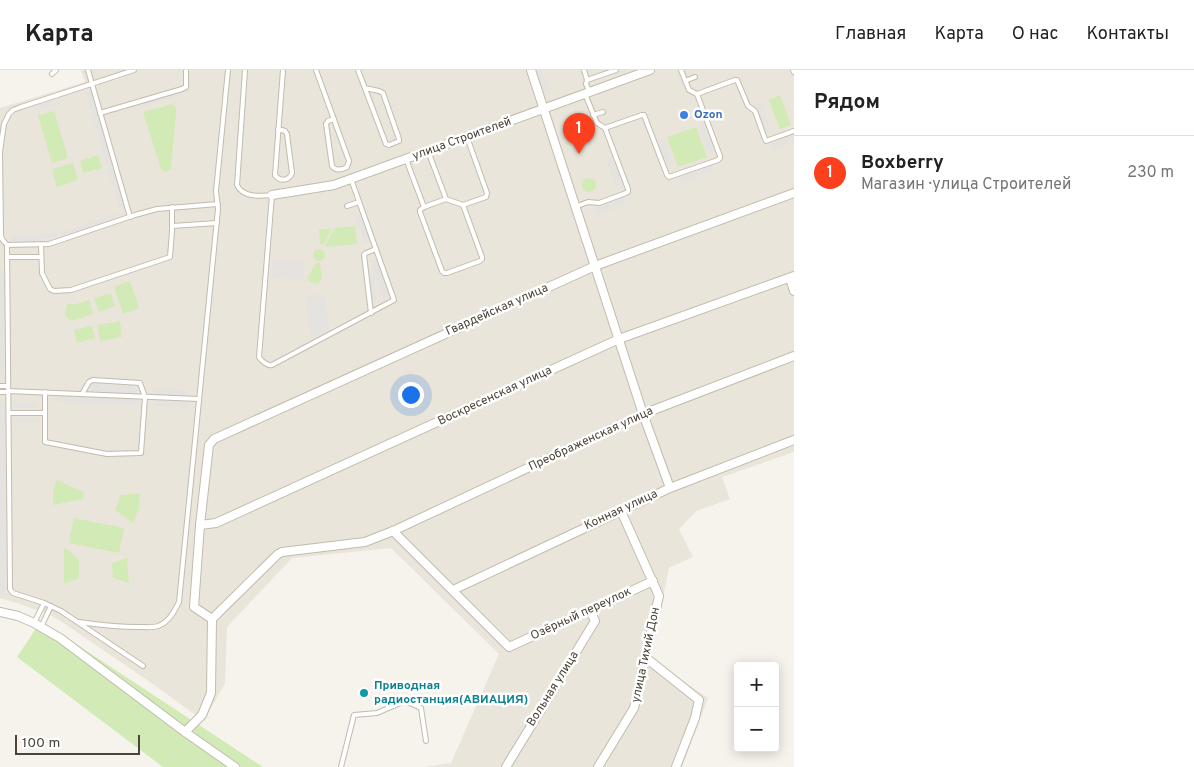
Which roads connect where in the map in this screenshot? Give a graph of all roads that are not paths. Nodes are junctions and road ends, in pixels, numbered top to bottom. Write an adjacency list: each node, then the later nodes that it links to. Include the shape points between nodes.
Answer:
1 (56, 70): 15 (lane)
2 (88, 70): 19 (lane)
3 (134, 70): 19 (lane)
4 (186, 70): 25 (lane, via 186,87)
5 (228, 70): 39 (lane, via 216,191)
6 (246, 70): 36 (lane, via 237,185 244,193)
7 (283, 70): 29 (lane)
8 (316, 70): 27 (lane)
9 (358, 70): 20 (lane)
10 (531, 70): 23 (street)
11 (584, 70): 17 (lane)
12 (616, 70): 17 (lane)
13 (650, 70): 21 (street, улица Строителей)
14 (681, 70): 18 (lane)
15 (52, 74)
16 (695, 78): 18 (lane)
17 (587, 80): 21 (lane)
18 (685, 81): 22 (lane, via 689,90)
19 (92, 84): 25 (lane); 48 (lane, via 21,107 9,114 4,124 0,152 1,235)
20 (365, 88): 20 (lane, via 386,144 389,146 400,141 381,92)
21 (587, 93): 23 (street, улица Строителей); 26 (lane)
22 (697, 94): 28 (lane, via 720,156 718,160 669,177 644,115); 30 (lane, via 737,80 766,141)
23 (544, 109): 31 (street, улица Строителей); 44 (street)
24 (602, 112): 26 (lane)
25 (100, 113): 45 (lane)
26 (594, 115): 28 (lane, via 597,123)
27 (334, 119): 27 (lane, via 326,124 332,166 342,170 349,162)
28 (605, 128): 44 (lane, via 628,192 599,203 588,202)
29 (278, 129): 29 (lane, via 275,175 284,180 292,173 287,134)
30 (794, 132)
31 (466, 137): 32 (street, улица Строителей); 40 (lane, via 487,196)
32 (428, 151): 33 (street, улица Строителей); 37 (lane)
33 (406, 159): 34 (street, улица Строителей); 43 (lane)
34 (351, 179): 36 (street, улица Строителей, via 334,186); 38 (lane)
35 (794, 193): 56 (street, Гвардейская улица)
36 (272, 194): 59 (lane, via 260,358 272,365)
37 (446, 199): 40 (lane); 43 (lane)
38 (359, 202): 41 (lane); 50 (lane)
39 (218, 204): 42 (lane); 46 (lane)
40 (463, 205): 43 (lane, via 482,259 447,273 442,271 420,212)
41 (347, 206)
42 (172, 207): 45 (lane); 47 (lane)
43 (424, 207)
44 (575, 207): 56 (street)
45 (130, 217): 49 (lane)
46 (217, 223): 47 (lane); 68 (lane)
47 (172, 226): 53 (lane, via 167,258 71,290 50,289 42,273)
48 (7, 245): 49 (lane); 52 (lane)
49 (41, 245): 53 (lane)
50 (376, 249): 59 (lane, via 364,255); 59 (lane, via 394,300)
51 (0, 252): 52 (lane)
52 (7, 252): 54 (lane)
53 (41, 257): 54 (lane)
54 (7, 258): 55 (lane); 63 (lane)
55 (0, 259)
56 (595, 266): 60 (street); 75 (street, Гвардейская улица, via 214,439 208,445)
57 (792, 277): 58 (street); 60 (street, Воскресенская улица)
58 (794, 290)
59 (370, 313)
60 (620, 339): 71 (street); 75 (street, Воскресенская улица, via 216,524)
61 (794, 356): 71 (street, Преображенская улица)
62 (0, 386): 63 (lane)
63 (8, 390): 64 (lane); 65 (lane); 69 (lane)
64 (0, 392)
65 (45, 392): 66 (lane); 70 (lane)
66 (82, 394): 67 (lane); 67 (lane, via 91,380 140,383)
67 (145, 397): 68 (lane); 70 (lane, via 142,452 138,454 108,454 47,443 44,439)
68 (199, 399): 84 (lane, via 179,602 174,612 165,622 148,628)
69 (8, 413): 70 (lane); 79 (lane, via 10,589 13,593)
70 (45, 413)
71 (643, 414): 73 (street); 76 (street, Преображенская улица)
72 (794, 440): 73 (street, Конная улица)
73 (670, 488): 74 (street, Конная улица)
74 (621, 511): 77 (street, улица Тихий Дон); 78 (street, Конная улица)
75 (200, 526): 83 (street, via 194,607)
76 (393, 531): 78 (street); 83 (street, Преображенская улица, via 365,542 282,552)
77 (653, 581): 81 (street, Озёрный переулок); 86 (street, улица Тихий Дон, via 658,596)
78 (453, 590): 81 (street, Озёрный переулок, via 509,647)
79 (44, 602): 80 (lane); 85 (lane)
80 (51, 606): 84 (lane); 85 (lane)
81 (590, 610): 92 (street, Вольная улица, via 595,621)
82 (0, 612): 85 (street)
83 (212, 619): 88 (street, via 211,693 202,715)
84 (77, 622): 87 (lane)
85 (38, 625): 88 (street)
86 (645, 658): 93 (street, улица Тихий Дон, via 634,708); 94 (street, via 700,700)
87 (143, 666)
88 (185, 732): 90 (street)
89 (426, 741): 91 (lane, via 421,708 405,701 377,713 354,715)
90 (235, 767)
91 (341, 767)
92 (506, 767)
93 (598, 767)
94 (676, 767)

